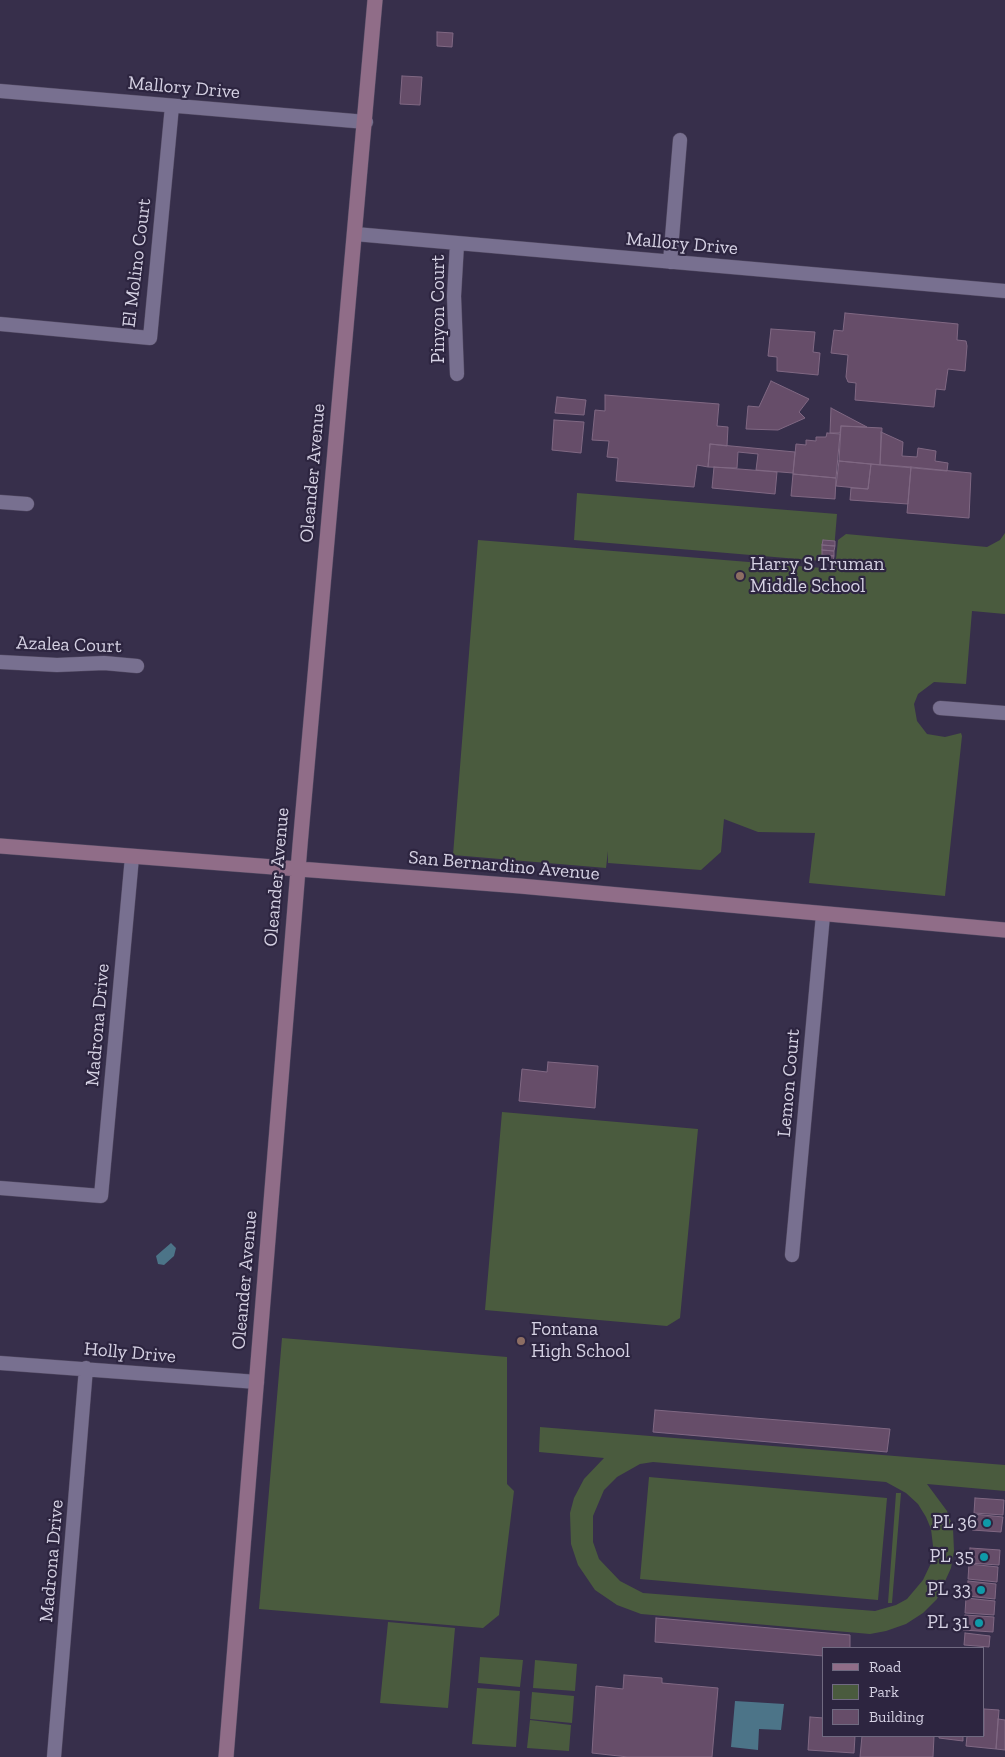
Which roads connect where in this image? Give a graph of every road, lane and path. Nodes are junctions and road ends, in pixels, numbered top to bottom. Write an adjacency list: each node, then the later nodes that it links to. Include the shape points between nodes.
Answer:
1 (375, 0): 4 (street, Oleander Avenue)
2 (0, 91): 3 (street, Mallory Drive)
3 (172, 106): 4 (street, Mallory Drive); 10 (street, El Molino Court, via 150,338)
4 (366, 122): 6 (street, Oleander Avenue)
5 (680, 140): 8 (street)
6 (355, 234): 7 (street, Mallory Drive); 20 (street, Oleander Avenue)
7 (457, 244): 8 (street, Mallory Drive); 11 (street, Pinyon Court, via 454,304)
8 (670, 262): 9 (street, Mallory Drive)
9 (1005, 291)
10 (0, 324)
11 (458, 374)
12 (0, 502): 13 (street)
13 (27, 504)
14 (0, 662): 15 (street, Azalea Court)
15 (137, 666)
16 (940, 708): 17 (street)
17 (1005, 714)
18 (0, 846): 19 (street, San Bernardino Avenue)
19 (132, 857): 20 (street, San Bernardino Avenue); 23 (street, Madrona Drive, via 101,1196)
20 (298, 871): 21 (street, San Bernardino Avenue, via 520,886); 27 (street, Oleander Avenue)
21 (823, 915): 22 (street, San Bernardino Avenue); 24 (street, Lemon Court)
22 (1005, 930)
23 (0, 1188)
24 (792, 1254)
25 (0, 1363): 26 (street, Holly Drive)
26 (86, 1368): 27 (street, Holly Drive); 28 (street, Madrona Drive)
27 (257, 1382): 29 (street, Oleander Avenue)
28 (54, 1757)
29 (226, 1757)

